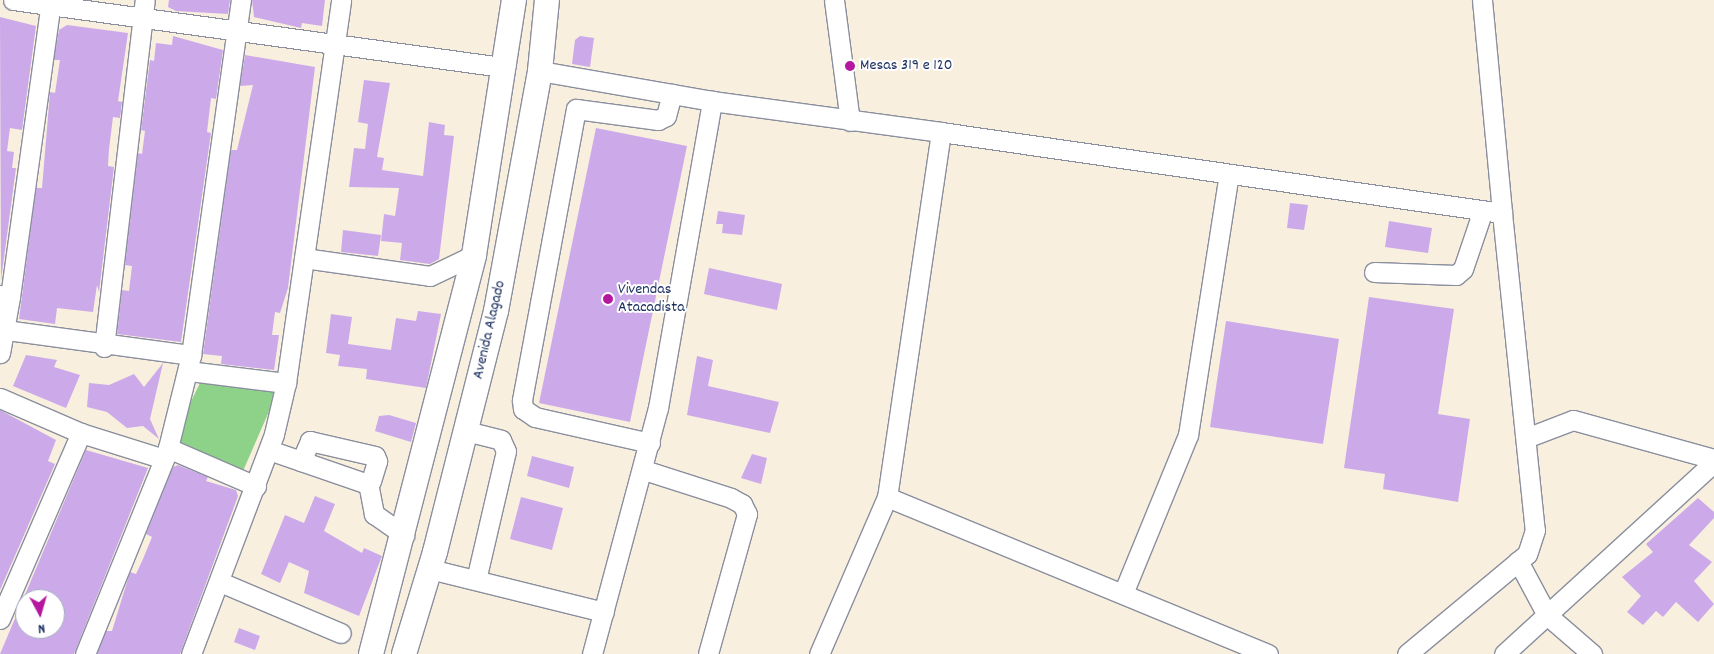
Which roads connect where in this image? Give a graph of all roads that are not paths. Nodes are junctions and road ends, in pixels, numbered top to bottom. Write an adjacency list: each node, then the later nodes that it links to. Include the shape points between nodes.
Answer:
1 (13, 0): 8 (street)
2 (241, 0): 10 (street)
3 (341, 0): 11 (street)
4 (514, 0): 12 (main road, Avenida Alagado)
5 (547, 0): 13 (main road, Avenida Alagado)
6 (834, 0): 18 (street)
7 (1482, 0): 22 (street)
8 (50, 3): 9 (street); 26 (street)
9 (144, 9): 10 (street); 28 (street)
10 (237, 31): 11 (street); 30 (street)
11 (335, 45): 12 (street); 24 (street)
12 (505, 67): 23 (main road, Avenida Alagado)
13 (540, 71): 14 (street); 33 (main road, Avenida Alagado, via 496,310)
14 (582, 79): 15 (street); 17 (street)
15 (672, 94): 16 (street); 17 (street, via 666,116 658,120)
16 (712, 101): 18 (street); 36 (street)
17 (576, 109): 36 (street, via 523,409 535,417)
18 (850, 121): 19 (street)
19 (941, 132): 20 (street); 44 (street)
20 (1229, 174): 21 (street); 50 (street, via 1188,435)
21 (1483, 210): 22 (street); 25 (street, via 1463,269 1456,275)
22 (1502, 213): 35 (street)
23 (474, 255): 24 (street, via 430,276); 45 (main road, Avenida Alagado)
24 (304, 258): 31 (street)
25 (1374, 272)
26 (5, 296): 27 (street)
27 (6, 330): 28 (street); 29 (street)
28 (104, 346): 30 (street)
29 (0, 353)
30 (190, 363): 31 (street); 38 (street)
31 (286, 383): 37 (street)
32 (0, 398): 34 (street)
33 (466, 431): 47 (main road, Avenida Alagado); 48 (street, via 501,440 506,451)
34 (81, 433): 38 (street); 53 (street)
35 (1526, 438): 39 (street, via 1574,420); 46 (street, via 1535,530 1527,554)
36 (650, 443): 41 (street)
37 (269, 450): 40 (street); 43 (street)
38 (166, 454): 43 (street); 55 (street)
39 (1714, 460): 52 (street)
40 (301, 461): 42 (street); 42 (street, via 310,441 375,456)
41 (644, 470): 51 (street); 60 (street, via 731,498 747,514)
42 (368, 483): 45 (street, via 374,514)
43 (256, 486): 49 (street)
44 (887, 497): 50 (street); 61 (street)
45 (404, 534): 57 (main road, Avenida Alagado)
46 (1518, 561): 52 (street); 63 (street)
47 (430, 569): 48 (street); 58 (main road, Avenida Alagado)
48 (476, 580): 51 (street)
49 (220, 582): 54 (street); 56 (street)
50 (1124, 591): 62 (street)
51 (604, 612): 59 (street)
52 (1547, 615): 64 (street); 65 (street)
53 (0, 619)
54 (341, 633)
55 (85, 654)
56 (191, 654)
57 (371, 654)
58 (404, 654)
59 (592, 654)
60 (708, 654)
61 (819, 654)
62 (1268, 654)
63 (1407, 654)
64 (1504, 654)
65 (1592, 654)

